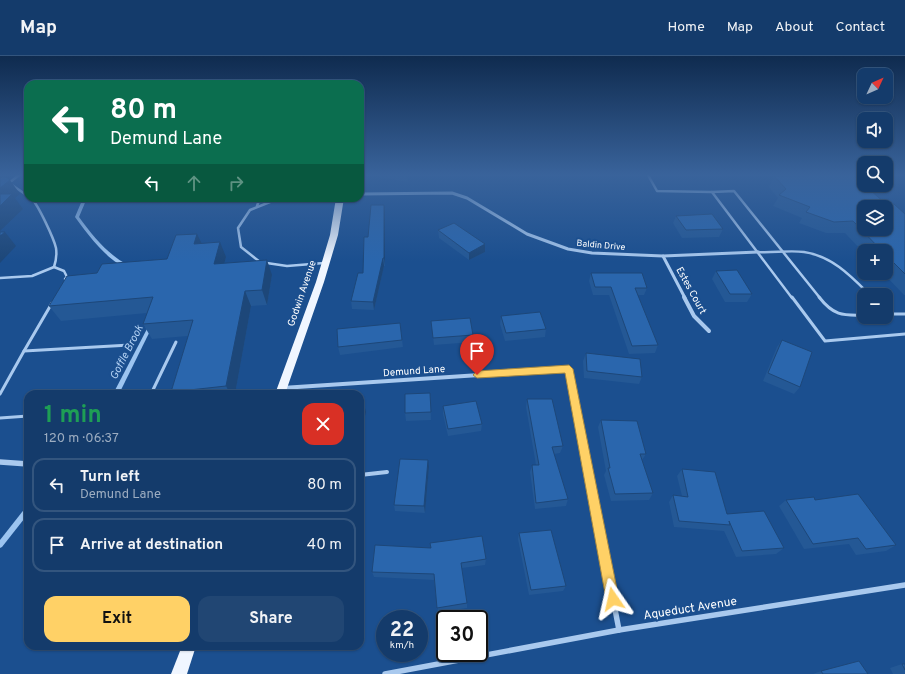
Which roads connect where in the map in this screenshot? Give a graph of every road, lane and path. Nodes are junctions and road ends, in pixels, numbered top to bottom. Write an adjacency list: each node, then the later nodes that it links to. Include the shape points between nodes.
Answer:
1 (37, 204): 12 (lane, via 56,244 57,258)
2 (263, 204): 7 (lane)
3 (339, 204): 11 (main road, Godwin Avenue)
4 (477, 204): 10 (street, Baldin Drive, via 528,234 568,249 592,253)
5 (721, 204): 8 (lane)
6 (744, 204): 9 (lane)
7 (257, 206): 11 (lane, via 250,210 238,228 241,247 260,262 287,266)
8 (758, 252): 9 (lane); 10 (street, Baldin Drive); 21 (lane, via 825,341)
9 (783, 253): 15 (lane, via 808,253 835,264 843,268); 19 (lane, via 833,313)
10 (663, 256): 20 (street, Estes Court, via 694,316)
11 (326, 263): 26 (main road, Godwin Avenue)
12 (54, 267): 13 (lane, via 32,276); 14 (lane, via 64,271 67,277)
13 (0, 278)
14 (63, 284)
15 (863, 288)
16 (55, 297): 24 (lane)
17 (893, 314): 18 (lane)
18 (905, 314)
19 (857, 315)
20 (709, 331)
21 (905, 334)
22 (176, 342): 25 (lane)
23 (130, 345): 24 (lane)
24 (24, 351): 28 (lane)
25 (153, 390)
26 (281, 390)
27 (294, 390): 36 (street, Demund Lane, via 569,369)
28 (0, 394)
29 (24, 416): 30 (lane)
30 (0, 418)
31 (0, 462): 32 (street)
32 (24, 464)
33 (387, 472): 34 (lane)
34 (364, 475)
35 (905, 585): 36 (street, Aqueduct Avenue)
36 (619, 630): 39 (street, Aqueduct Avenue)
37 (187, 650): 38 (main road)
38 (178, 674)
39 (385, 674)

